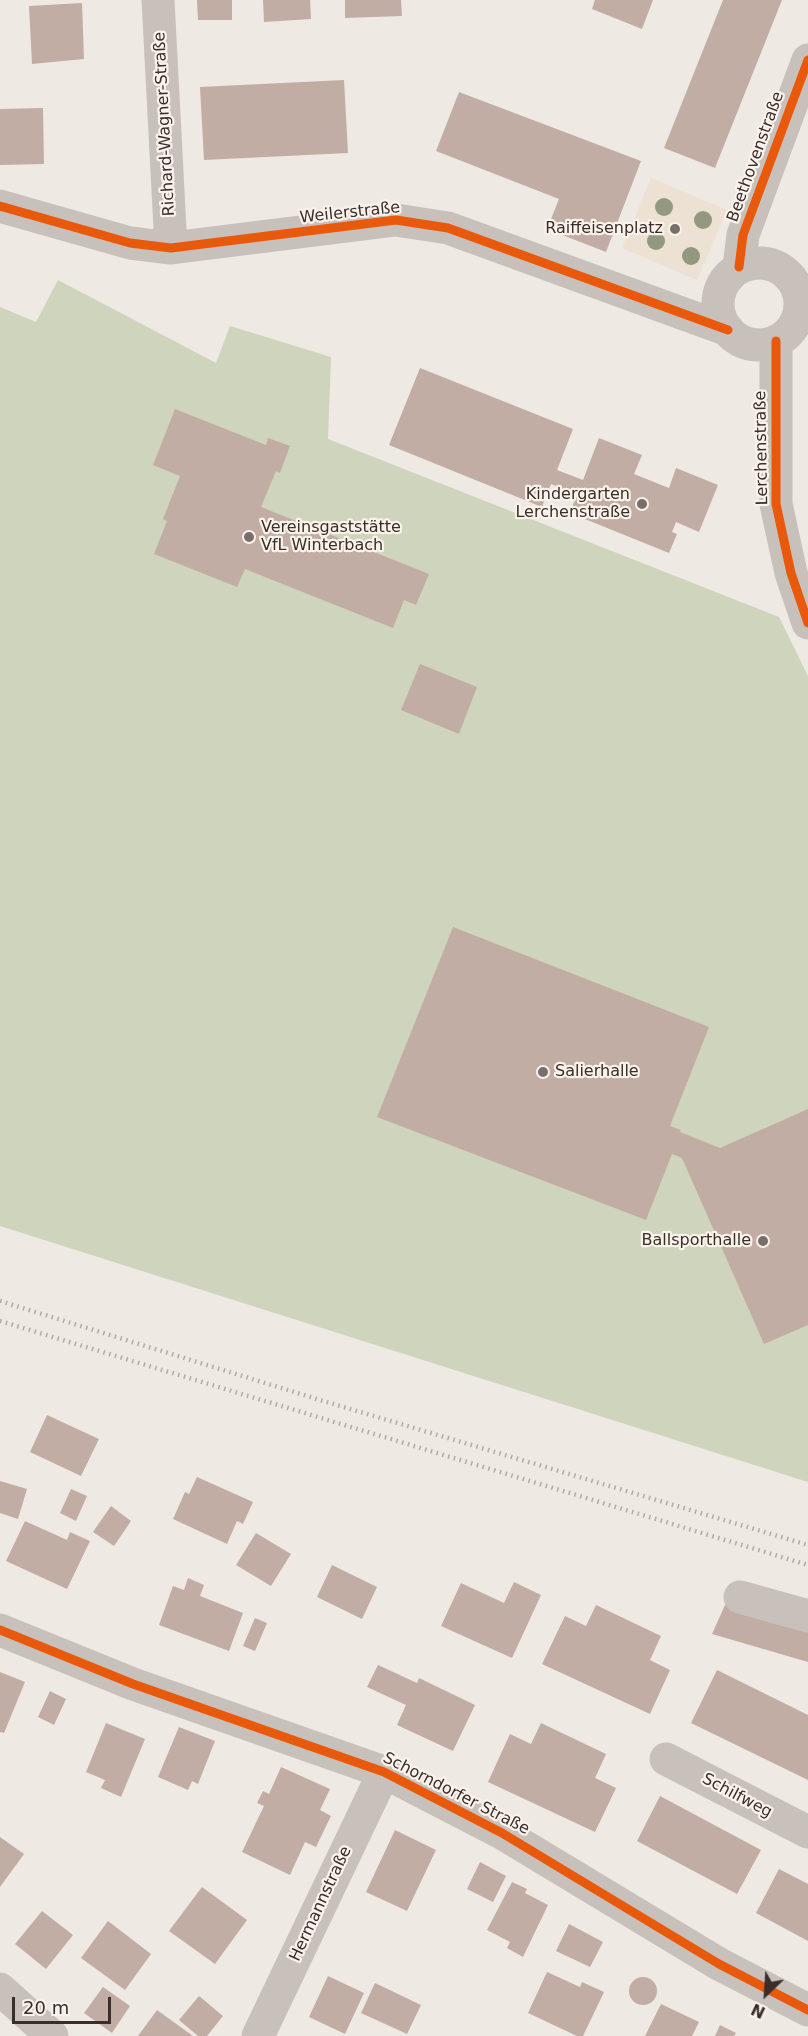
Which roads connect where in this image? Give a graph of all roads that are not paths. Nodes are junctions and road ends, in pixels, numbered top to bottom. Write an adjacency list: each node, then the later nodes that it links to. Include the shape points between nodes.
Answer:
1 (159, 0): 4 (street, Richard-Wagner-Straße)
2 (808, 60): 5 (street, Beethovenstraße, via 743,235)
3 (6, 212): 4 (street, Weilerstraße, via 130,243)
4 (171, 248): 7 (street, Weilerstraße, via 396,220 448,228)
5 (739, 267): 6 (street, via 761,262 775,266 789,275); 7 (street, via 725,280 718,294 718,310)
6 (804, 305): 8 (street, via 789,332)
7 (728, 330): 8 (street, via 755,345)
8 (776, 341): 9 (street, Lerchenstraße, via 776,504 791,573)
9 (808, 623)
10 (740, 1596): 11 (street)
11 (808, 1616)
12 (0, 1630): 14 (street, Schorndorfer Straße, via 134,1684)
13 (666, 1759): 15 (street, Schilfweg)
14 (384, 1772): 17 (street, Schorndorfer Straße, via 502,1833 719,1964); 19 (street, Hermannstraße)
15 (808, 1832)
16 (0, 1989): 18 (street)
17 (808, 2010)
18 (52, 2036)
19 (258, 2036)

